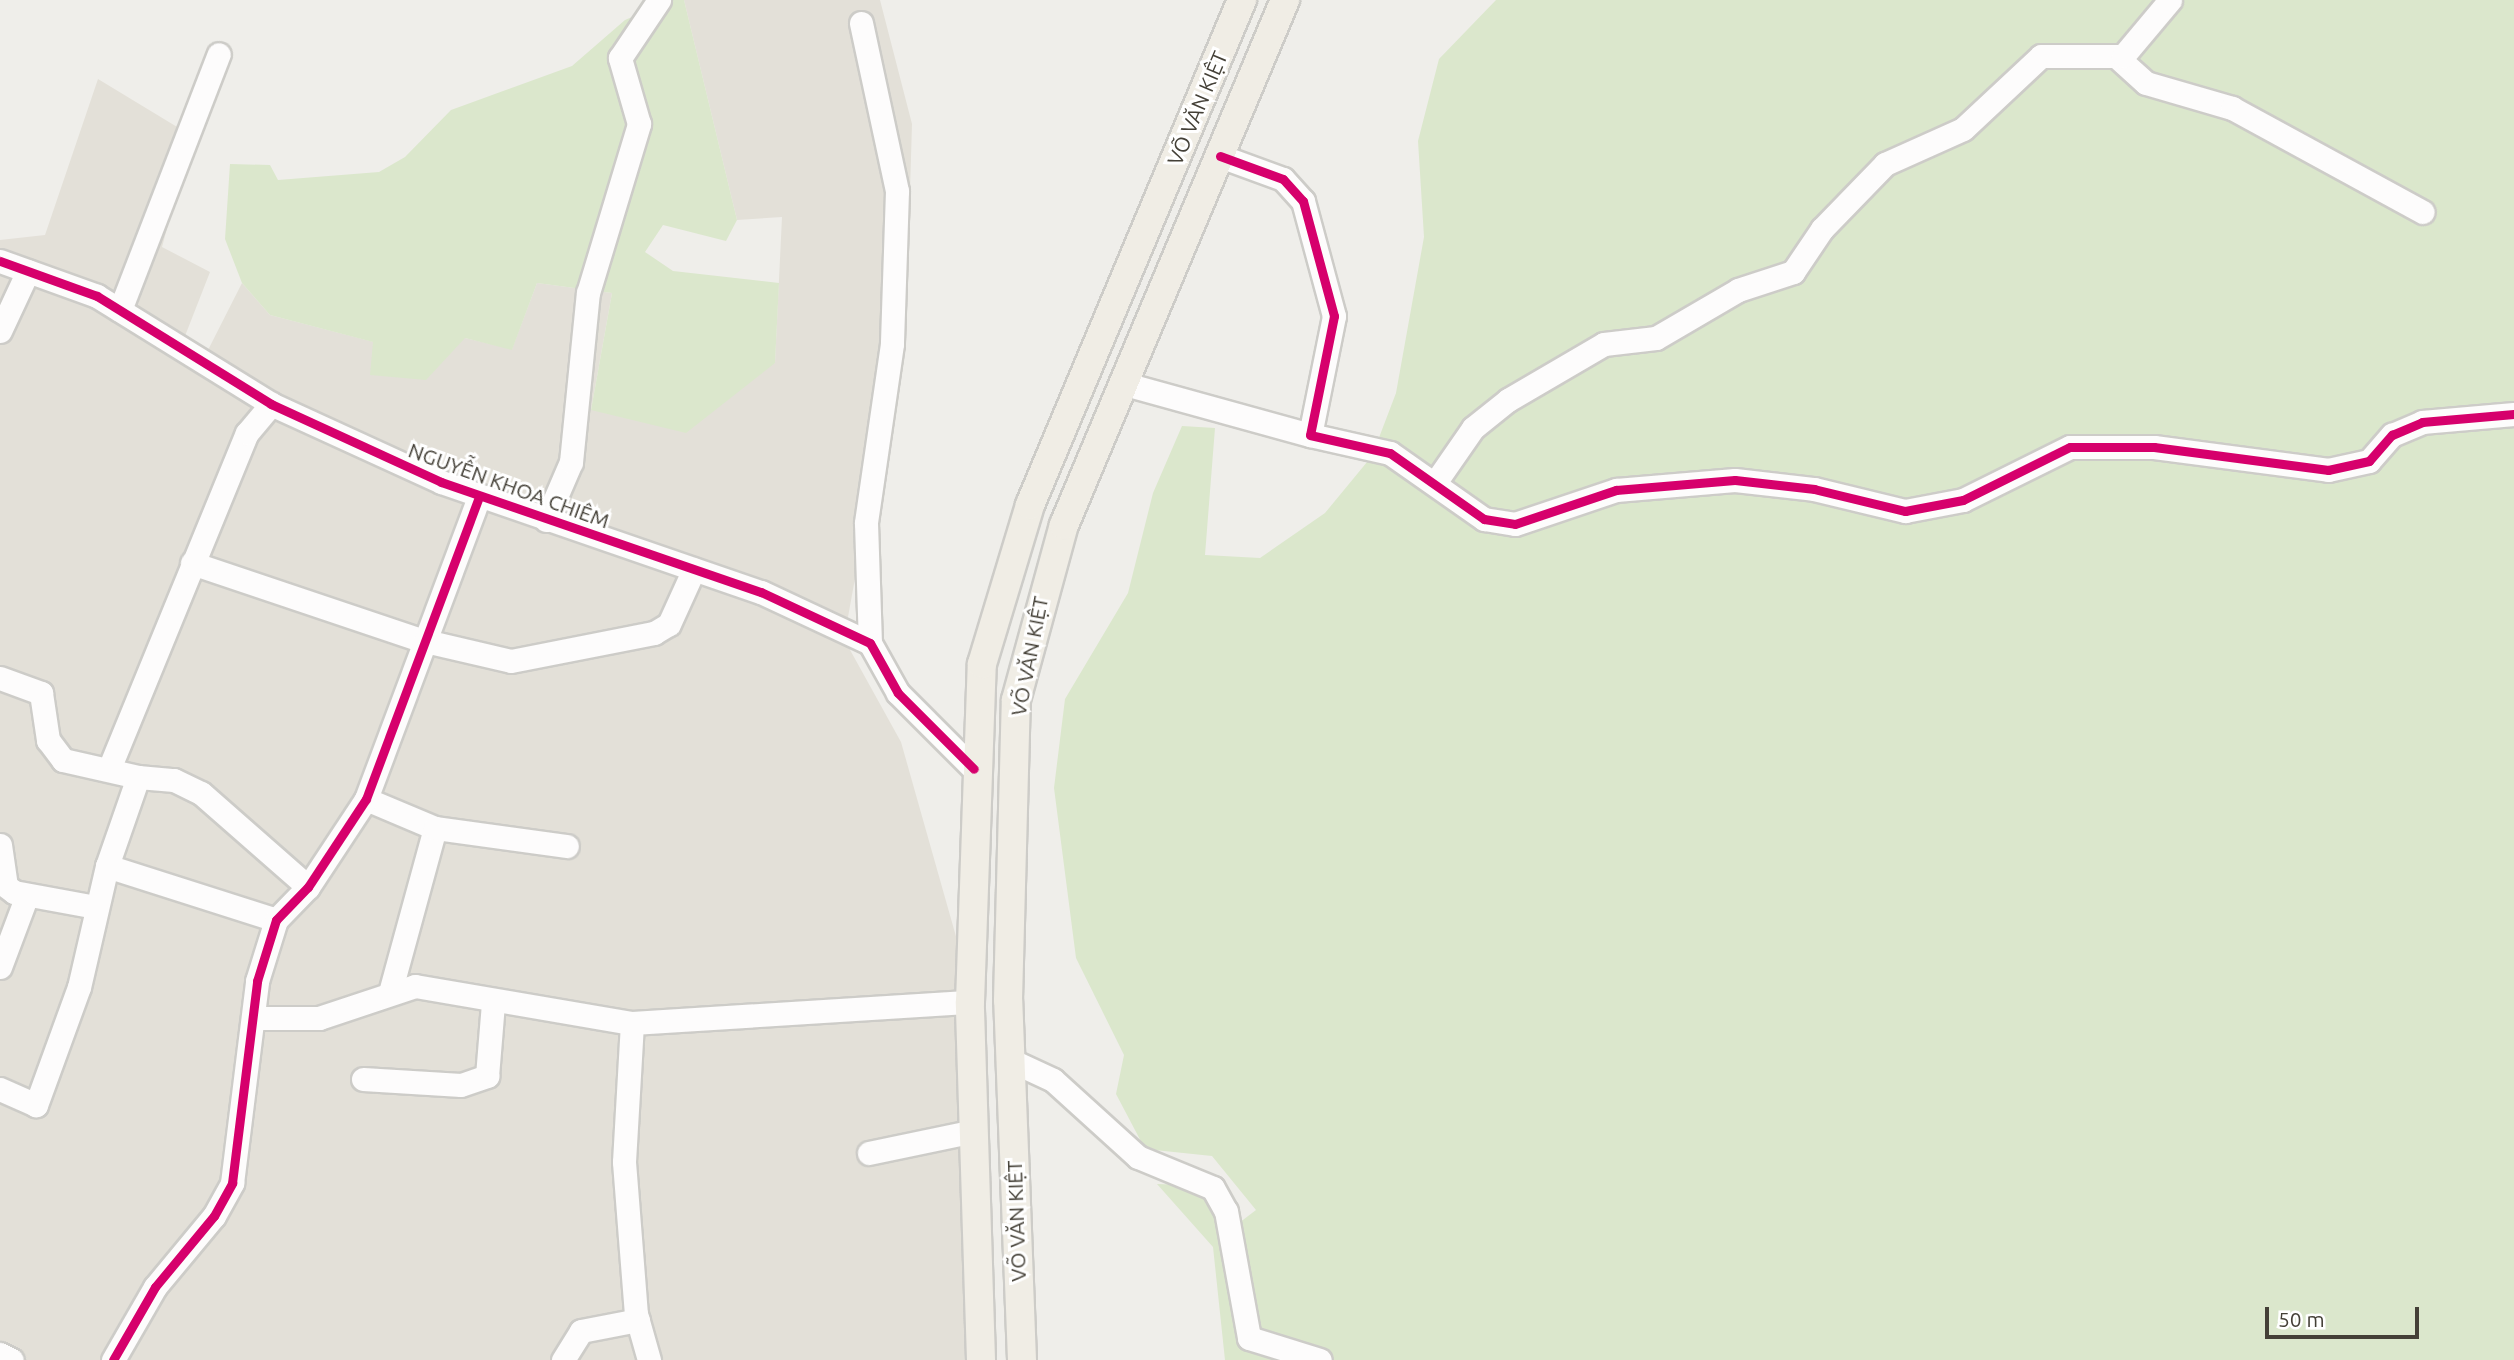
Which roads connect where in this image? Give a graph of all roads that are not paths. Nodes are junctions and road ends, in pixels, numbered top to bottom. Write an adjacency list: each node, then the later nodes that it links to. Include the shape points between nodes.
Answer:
1 (659, 0): 21 (street, via 620,58 639,124 588,293 571,461)
2 (1242, 0): 8 (main road, VÕ VĂN KIỆT)
3 (1285, 0): 9 (main road, VÕ VĂN KIỆT)
4 (2170, 0): 7 (street)
5 (861, 23): 25 (street, via 897,191 892,344 866,523)
6 (219, 54): 13 (street)
7 (2117, 57): 10 (street, via 2146,83 2232,108); 19 (street, via 2053,53 2034,60 1963,129 1873,173 1793,272 1744,287 1656,338 1604,344 1579,356 1487,414)
8 (1183, 140): 9 (main road); 28 (main road, VÕ VĂN KIỆT, via 1000,588 982,664)
9 (1220, 156): 15 (main road, VÕ VĂN KIỆT); 18 (street, via 1283,179 1303,201 1334,316)
10 (2423, 212)
11 (0, 261): 12 (street, NGUYỄN KHOA CHIÊM)
12 (28, 271): 13 (street, NGUYỄN KHOA CHIÊM); 14 (street)
13 (120, 310): 16 (street, NGUYỄN KHOA CHIÊM)
14 (0, 331)
15 (1125, 384): 18 (street); 29 (main road, VÕ VĂN KIỆT, via 1045,578 1016,700)
16 (271, 404): 20 (street, NGUYỄN KHOA CHIÊM); 22 (street, via 247,433)
17 (2514, 414): 19 (street, via 2423,422 2392,435 2369,461 2328,470 2154,447 2070,447 1963,500 1906,511 1735,480 1616,490 1514,524 1466,509)
18 (1310, 435): 19 (street, via 1390,453)
19 (1437, 480)
20 (479, 496): 21 (street, NGUYỄN KHOA CHIÊM); 24 (street)
21 (546, 520): 23 (street, NGUYỄN KHOA CHIÊM)
22 (192, 563): 24 (street); 27 (street)
23 (694, 569): 24 (street, via 669,624 654,633 524,661); 25 (street, NGUYỄN KHOA CHIÊM, via 761,592)
24 (421, 640): 31 (street)
25 (870, 643): 28 (street, via 898,693)
26 (0, 678): 27 (street, via 41,693 56,755)
27 (109, 769): 30 (street)
28 (974, 769): 29 (main road); 42 (main road, VÕ VĂN KIỆT)
29 (1013, 771): 46 (main road, VÕ VĂN KIỆT)
30 (138, 777): 35 (street); 36 (street, via 174,780 201,793)
31 (366, 799): 32 (street); 36 (street)
32 (435, 828): 34 (street); 41 (street)
33 (0, 845): 37 (street, via 6,886)
34 (567, 846)
35 (107, 866): 38 (street); 39 (street)
36 (308, 887): 39 (street)
37 (26, 898): 38 (street); 40 (street)
38 (96, 906): 48 (street, via 79,987 36,1105)
39 (275, 920): 44 (street)
40 (0, 967)
41 (391, 989): 43 (street, via 415,986); 44 (street, via 319,1018)
42 (970, 1002): 45 (street); 49 (main road, VÕ VĂN KIỆT)
43 (493, 1003): 45 (street); 47 (street, via 487,1076 461,1085)
44 (253, 1018): 54 (street, via 232,1183 214,1216 155,1287)
45 (632, 1023): 51 (street, via 623,1137)
46 (1010, 1059): 58 (main road, VÕ VĂN KIỆT); 59 (street, via 1053,1080 1138,1157 1213,1188 1226,1211 1249,1338)
47 (363, 1079)
48 (0, 1089)
49 (974, 1132): 50 (street); 57 (main road, VÕ VĂN KIỆT)
50 (869, 1153)
51 (638, 1321): 55 (street, via 580,1331); 56 (street)
52 (0, 1354): 53 (street)
53 (12, 1360)
54 (113, 1360)
55 (563, 1360)
56 (649, 1360)
57 (981, 1360)
58 (1021, 1360)
59 (1320, 1360)

